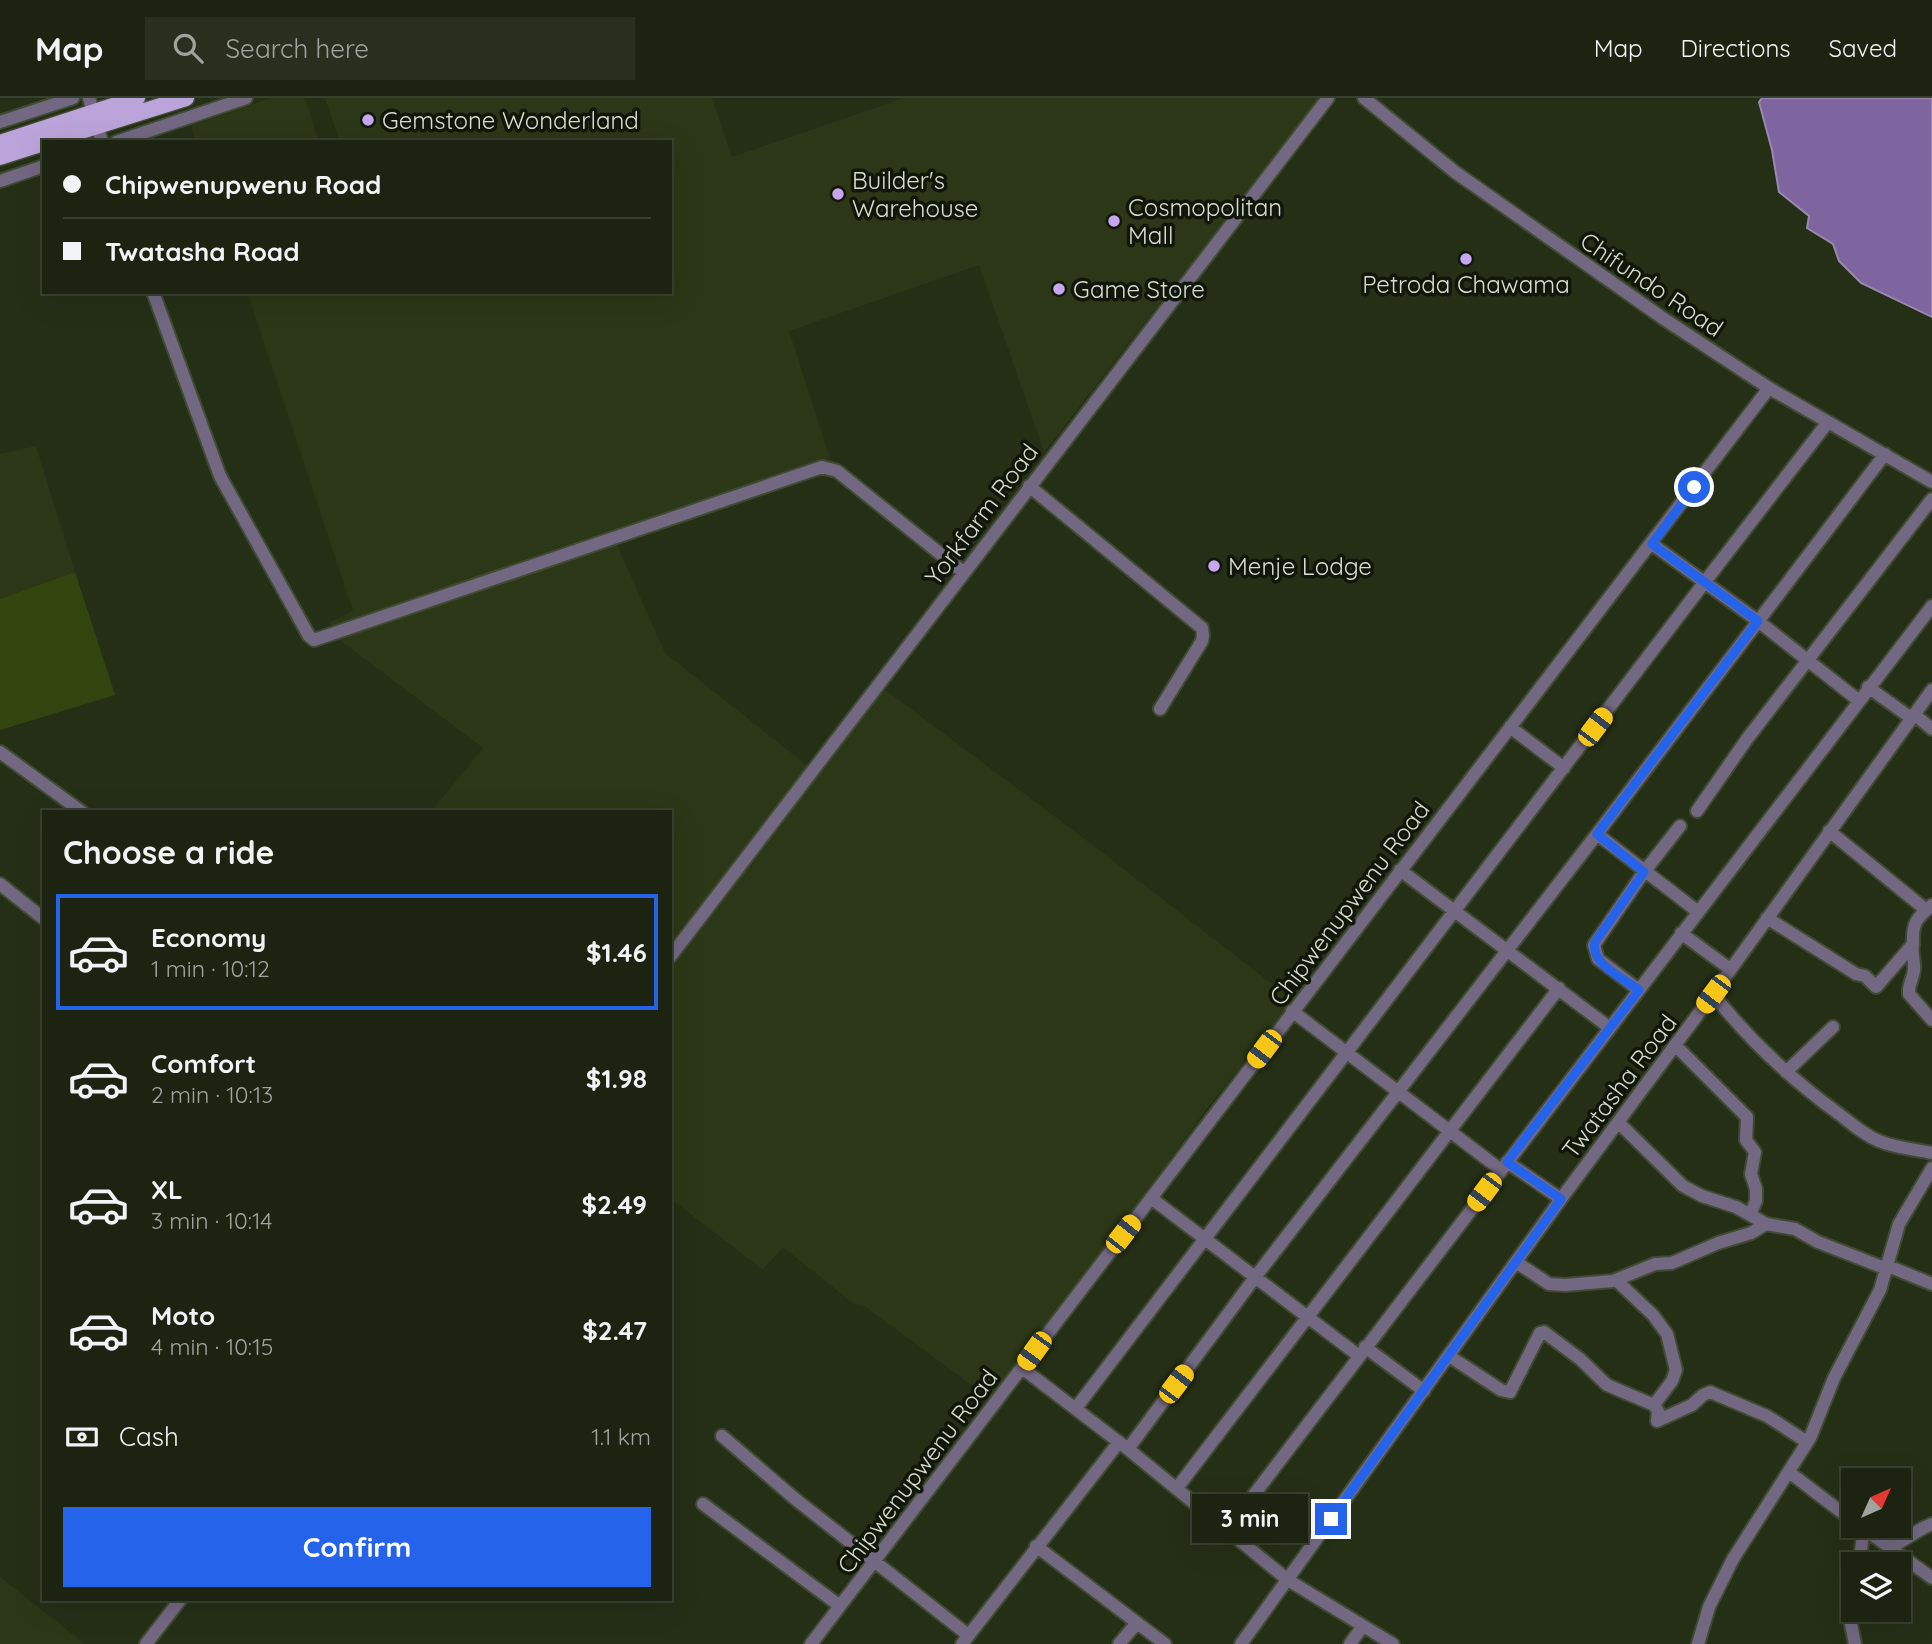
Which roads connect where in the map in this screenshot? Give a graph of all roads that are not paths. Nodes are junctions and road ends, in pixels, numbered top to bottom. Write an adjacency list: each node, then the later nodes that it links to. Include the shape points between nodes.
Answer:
1 (73, 98): 8 (street)
2 (137, 98): 7 (main road)
3 (186, 98): 7 (main road)
4 (246, 98): 11 (street)
5 (1328, 98): 22 (street, Yorkfarm Road)
6 (1364, 98): 18 (street, Chifundo Road, via 1476,187)
7 (93, 112): 9 (main road); 10 (street); 12 (main road)
8 (0, 122)
9 (48, 140)
10 (101, 140)
11 (122, 140)
12 (0, 143)
13 (42, 143): 14 (main road)
14 (0, 157)
15 (42, 167): 16 (street)
16 (0, 181)
17 (154, 294): 25 (street, via 220,476 314,640 822,467 837,471)
18 (1769, 388): 19 (street, Chifundo Road); 24 (street, Chipwenupwenu Road)
19 (1828, 422): 20 (street, Chifundo Road); 26 (street)
20 (1885, 454): 21 (street, Chifundo Road); 28 (street)
21 (1932, 482)
22 (1029, 486): 25 (street, Yorkfarm Road); 33 (street, via 1202,628 1202,641)
23 (1932, 499): 29 (street)
24 (1652, 544): 26 (street); 35 (street, Chipwenupwenu Road)
25 (963, 572): 55 (street, Yorkfarm Road)
26 (1704, 583): 28 (street); 38 (street)
27 (1932, 606): 30 (street)
28 (1758, 621): 29 (street); 43 (street)
29 (1809, 660): 32 (street); 40 (street)
30 (1868, 687): 32 (street); 34 (street)
31 (1932, 690): 34 (street, Twatasha Road)
32 (1858, 700): 48 (street)
33 (1160, 709)
34 (1913, 716): 36 (street); 42 (street, Twatasha Road)
35 (1510, 727): 38 (street); 44 (street, Chipwenupwenu Road)
36 (1932, 729)
37 (0, 752): 39 (street)
38 (1564, 768): 49 (street)
39 (79, 810)
40 (1697, 811)
41 (1680, 826): 45 (street)
42 (1829, 831): 47 (street); 51 (street, Twatasha Road)
43 (1597, 834): 45 (street); 54 (street)
44 (1400, 870): 49 (street); 60 (street, Chipwenupwenu Road)
45 (1644, 872): 48 (street); 58 (street, via 1594,950 1598,959)
46 (0, 884): 50 (street)
47 (1928, 907): 53 (street, via 1914,924)
48 (1698, 911): 52 (street)
49 (1455, 913): 54 (street); 65 (street)
50 (42, 917)
51 (1767, 918): 53 (street, via 1876,987); 56 (street, Twatasha Road)
52 (1681, 933): 56 (street); 58 (street)
53 (1913, 944): 61 (street, via 1909,994)
54 (1507, 950): 57 (street); 67 (street)
55 (672, 954)
56 (1730, 969): 59 (street, Twatasha Road)
57 (1559, 988): 63 (street); 69 (street)
58 (1639, 990): 63 (street)
59 (1713, 994): 64 (street, Twatasha Road); 66 (street)
60 (1292, 1011): 65 (street); 73 (street, Chipwenupwenu Road)
61 (1932, 1020)
62 (1833, 1027): 66 (street)
63 (1610, 1028): 71 (street)
64 (1675, 1045): 68 (street, Twatasha Road); 75 (street, via 1747,1117 1746,1140 1755,1152 1756,1201)
65 (1347, 1053): 67 (street); 77 (street)
66 (1786, 1072): 70 (street, via 1868,1136)
67 (1399, 1092): 69 (street); 80 (street)
68 (1618, 1122): 74 (street, Twatasha Road); 75 (street, via 1683,1186)
69 (1450, 1131): 71 (street); 83 (street)
70 (1932, 1153)
71 (1504, 1166): 74 (street); 84 (street)
72 (1932, 1168): 79 (street, via 1899,1224)
73 (1151, 1198): 77 (street); 86 (street, Chipwenupwenu Road)
74 (1561, 1199): 78 (street, Twatasha Road)
75 (1750, 1215): 76 (street)
76 (1766, 1224): 79 (street, via 1795,1229); 81 (street, via 1672,1263 1655,1264)
77 (1205, 1238): 80 (street); 89 (street)
78 (1516, 1262): 81 (street, via 1549,1284); 85 (street, Twatasha Road)
79 (1887, 1267): 82 (street); 91 (street)
80 (1256, 1276): 83 (street); 92 (street)
81 (1616, 1280): 88 (street, via 1667,1334 1676,1370)
82 (1932, 1284)
83 (1308, 1316): 84 (street); 94 (street)
84 (1362, 1351): 87 (street); 98 (street)
85 (1449, 1356): 87 (street, Twatasha Road); 88 (street, via 1510,1392 1544,1332 1607,1385)
86 (1022, 1368): 89 (street); 102 (street, Chipwenupwenu Road)
87 (1424, 1391): 104 (street, Twatasha Road)
88 (1654, 1405): 91 (street, via 1657,1421 1710,1392 1768,1416)
89 (1076, 1408): 92 (street)
90 (722, 1436): 102 (street)
91 (1807, 1443): 93 (street)
92 (1124, 1446): 94 (street); 100 (street)
93 (1789, 1472): 96 (street); 118 (street, via 1733,1559 1709,1607)
94 (1177, 1488): 98 (street)
95 (703, 1504): 106 (street)
96 (1841, 1512)
97 (1932, 1524): 101 (street)
98 (1227, 1530): 104 (street)
99 (1876, 1538): 101 (street)
100 (1036, 1546): 108 (street); 110 (street)
101 (1891, 1548): 103 (street)
102 (874, 1562): 106 (street, Chipwenupwenu Road); 110 (street)
103 (1932, 1578)
104 (1288, 1580): 109 (street); 115 (street, Twatasha Road)
105 (179, 1601): 111 (street)
106 (840, 1606): 112 (street, Chipwenupwenu Road)
107 (1851, 1622): 119 (street)
108 (1136, 1624): 113 (street); 114 (street)
109 (1362, 1627): 116 (street); 117 (street)
110 (965, 1640)
111 (146, 1644)
112 (811, 1644)
113 (1119, 1644)
114 (1165, 1644)
115 (1241, 1644)
116 (1350, 1644)
117 (1393, 1644)
118 (1698, 1644)
119 (1854, 1644)

